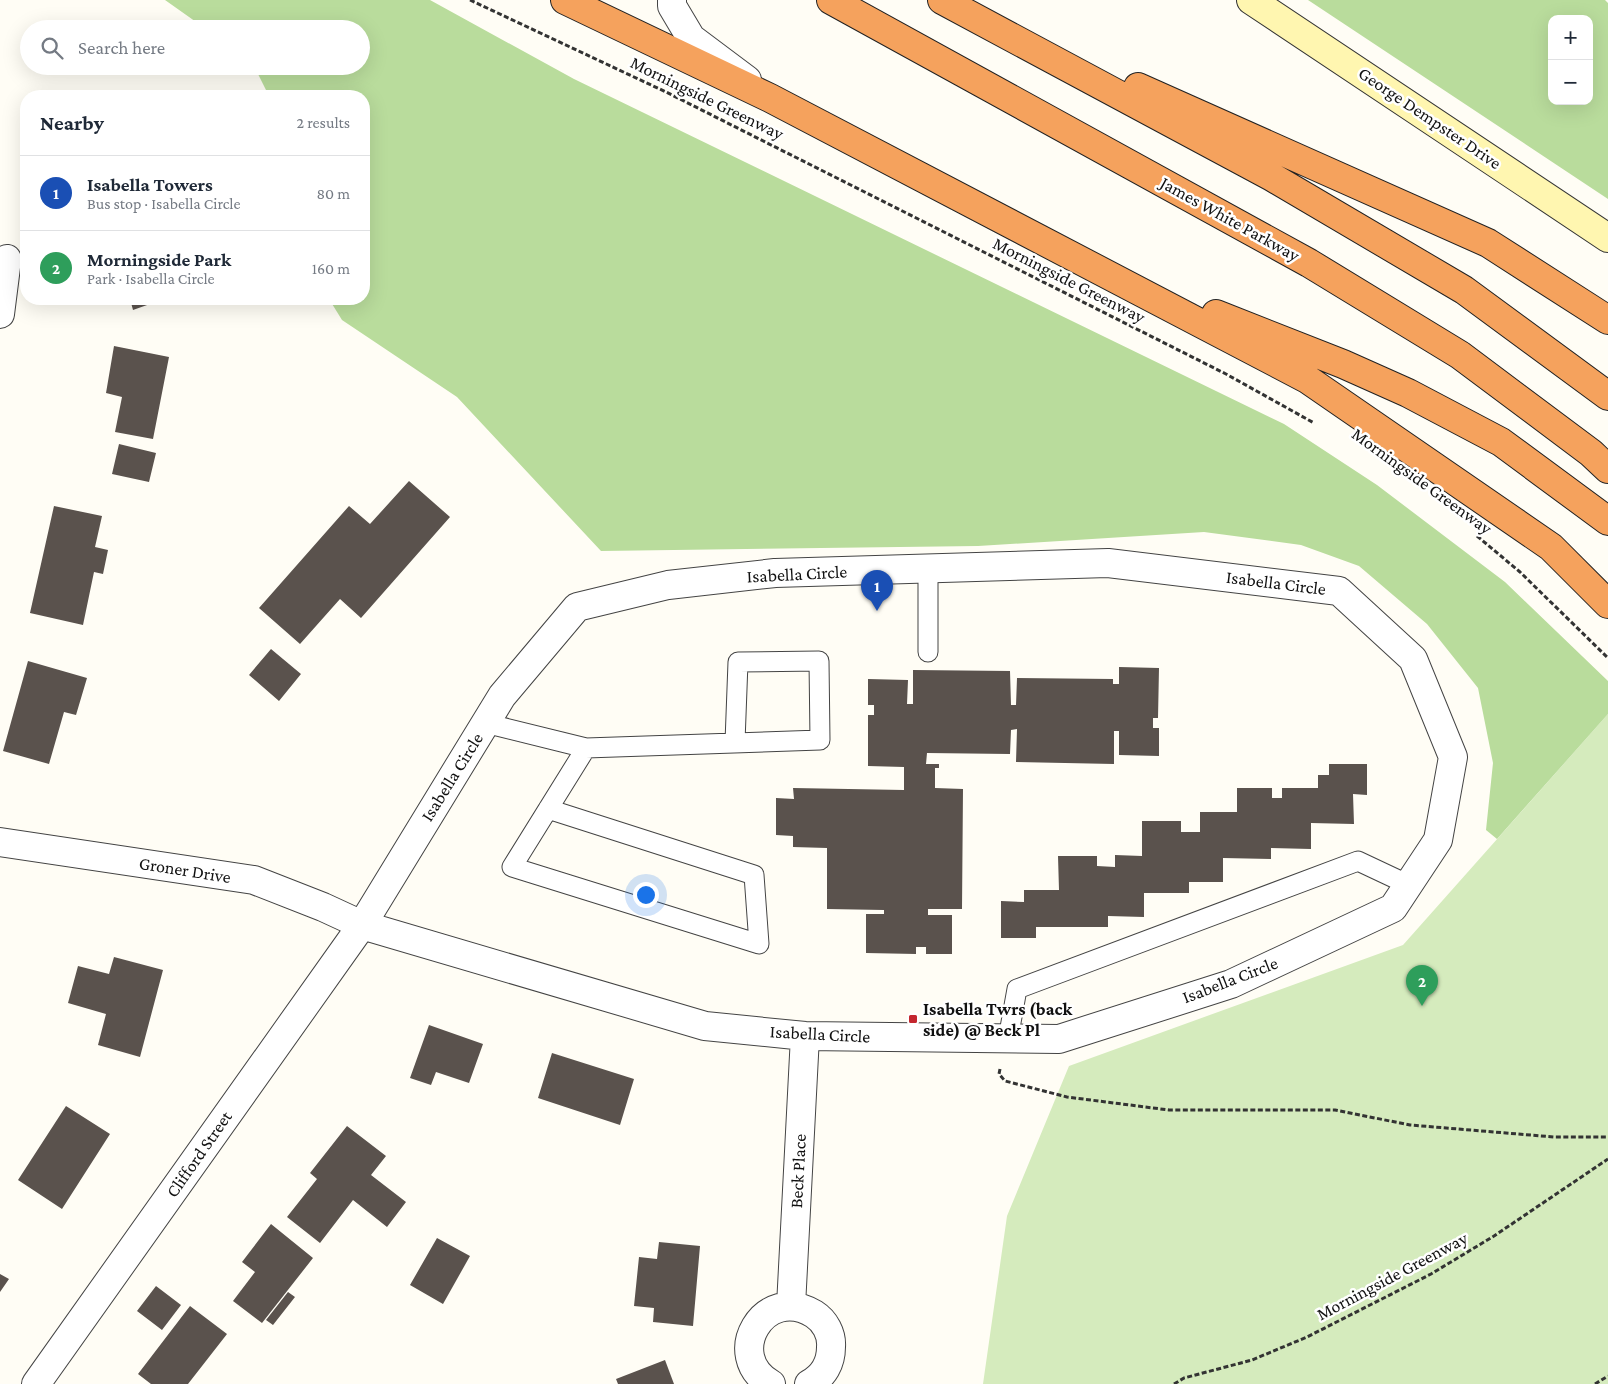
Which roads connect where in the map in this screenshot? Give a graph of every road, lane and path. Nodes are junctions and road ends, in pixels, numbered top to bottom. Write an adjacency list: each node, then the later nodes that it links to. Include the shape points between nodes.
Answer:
1 (470, 0): 14 (path, Morningside Greenway, via 692,105 1226,374)
2 (565, 0): 7 (highway)
3 (672, 0): 7 (street, via 672,6 692,38)
4 (831, 0): 15 (highway, James White Parkway, via 1309,263 1460,355 1592,453)
5 (943, 0): 12 (highway, via 1488,243); 13 (highway, via 1272,177 1464,290)
6 (1251, 0): 8 (main road, George Dempster Drive)
7 (770, 98): 10 (highway)
8 (1608, 238)
9 (7, 259): 11 (street)
10 (1082, 261): 16 (highway, via 1408,393 1501,442); 19 (highway, via 1307,379 1551,548)
11 (0, 314)
12 (1608, 320)
13 (1608, 396)
14 (1323, 428)
15 (1608, 469)
16 (1608, 521)
17 (1475, 534): 21 (path, Morningside Greenway, via 1520,572)
18 (928, 568): 20 (lane); 22 (street, Isabella Circle, via 775,573 668,585 576,607 502,696); 27 (street, Isabella Circle, via 1108,563 1339,591 1414,659 1453,757 1438,840)
19 (1608, 604)
20 (928, 652)
21 (1608, 658)
22 (486, 723): 24 (lane); 28 (street, Isabella Circle)
23 (735, 742): 23 (lane, via 820,740 819,661 738,662); 24 (lane)
24 (586, 748): 25 (lane)
25 (548, 809): 25 (lane, via 512,867 759,944 754,875)
26 (0, 842): 28 (street, Groner Drive, via 254,880)
27 (1409, 885): 30 (street, Isabella Circle, via 1393,908 1231,984 1059,1039); 30 (lane, via 1358,861 1017,989)
28 (362, 925): 29 (street, Isabella Circle, via 705,1026); 35 (street, Clifford Street)
29 (805, 1036): 30 (street, Isabella Circle); 33 (street, Beck Place)
30 (1008, 1039): 31 (path, via 999,1074 1005,1081 1067,1097 1169,1110 1335,1110 1410,1126)
31 (1608, 1137)
32 (1608, 1159): 38 (path, Morningside Greenway, via 1431,1274 1307,1337 1252,1360 1184,1378)
33 (791, 1306): 36 (street, via 769,1312 753,1329 750,1340 752,1363); 37 (street, via 818,1316 832,1341 826,1369)
34 (1608, 1376): 39 (path)
35 (36, 1384)
36 (771, 1384)
37 (809, 1384)
38 (1174, 1384)
39 (1595, 1384)

